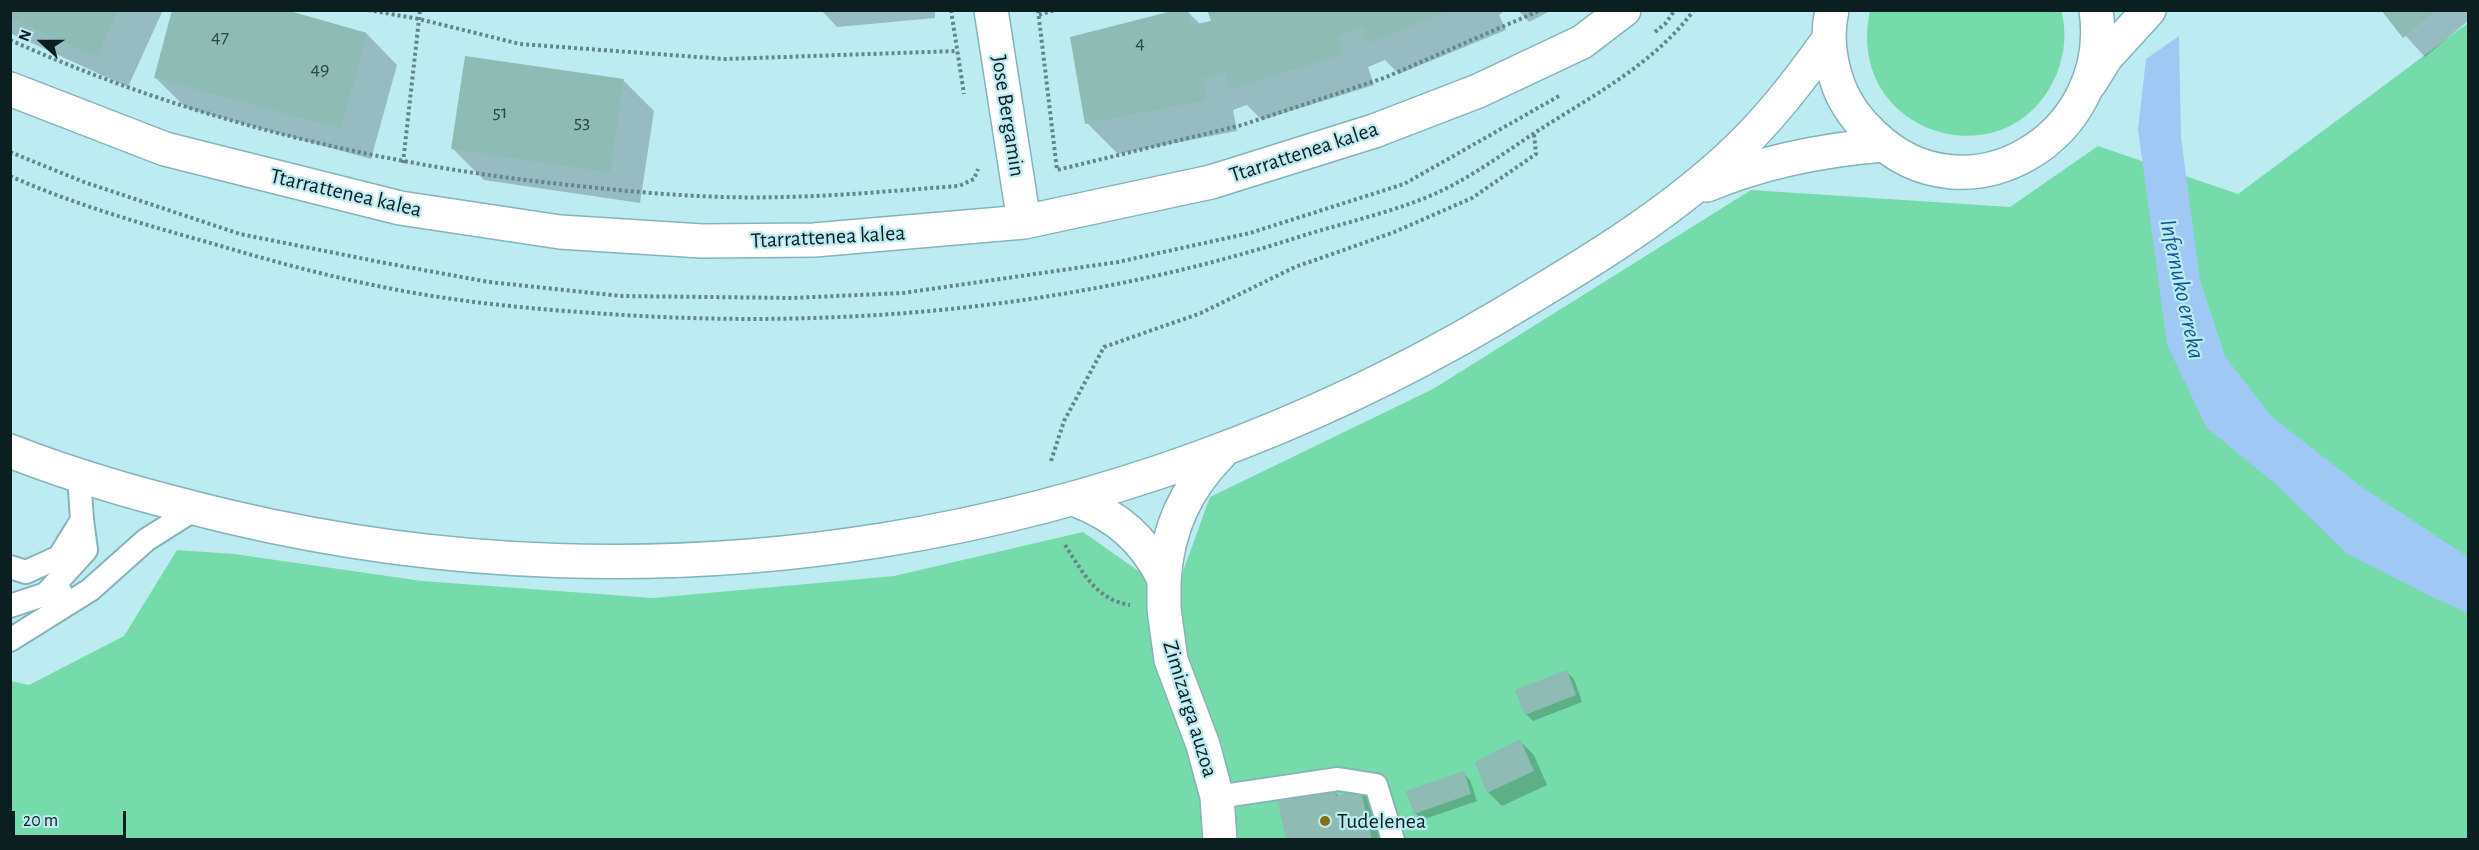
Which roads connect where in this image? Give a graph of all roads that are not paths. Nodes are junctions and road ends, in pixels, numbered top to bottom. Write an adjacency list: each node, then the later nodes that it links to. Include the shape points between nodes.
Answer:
1 (992, 10): 10 (street, Jose Bergamin)
2 (1624, 10): 10 (street, Ttarrattenea kalea, via 1582,42 1478,91 1374,131 1211,182)
3 (2096, 10): 6 (street, via 2097,53)
4 (2149, 10): 6 (street, via 2107,56)
5 (1830, 25): 8 (street, via 1833,69 1843,98); 9 (street, via 1764,122)
6 (2090, 83): 8 (street, via 2076,111 2055,135 2030,154 2002,166 1940,170 1910,161)
7 (10, 89): 10 (street, Ttarrattenea kalea, via 165,149 400,208 560,232 702,241 814,240)
8 (1883, 145): 9 (street, via 1782,159)
9 (1686, 194): 11 (street, via 1451,345 1368,387)
10 (1024, 222)
11 (1224, 450): 14 (street); 20 (street, via 1192,486 1180,507 1171,530)
12 (10, 451): 13 (street)
13 (79, 475): 15 (street); 16 (lane)
14 (1076, 500): 15 (street, via 929,534 837,548 652,562 479,556 376,545 285,530); 20 (street, via 1129,529 1149,552)
15 (195, 509): 18 (lane, via 146,540)
16 (82, 520): 17 (lane, via 59,557 26,572); 19 (lane, via 86,550)
17 (10, 567)
18 (90, 590): 19 (lane); 22 (lane)
19 (46, 594): 21 (lane)
20 (1164, 594): 23 (street, Zimizarga auzoa, via 1171,660 1203,745)
21 (10, 606)
22 (10, 640)
23 (1217, 797): 24 (street, Zimizarga auzoa); 25 (lane, via 1338,779 1376,785)
24 (1220, 840)
25 (1392, 840)

